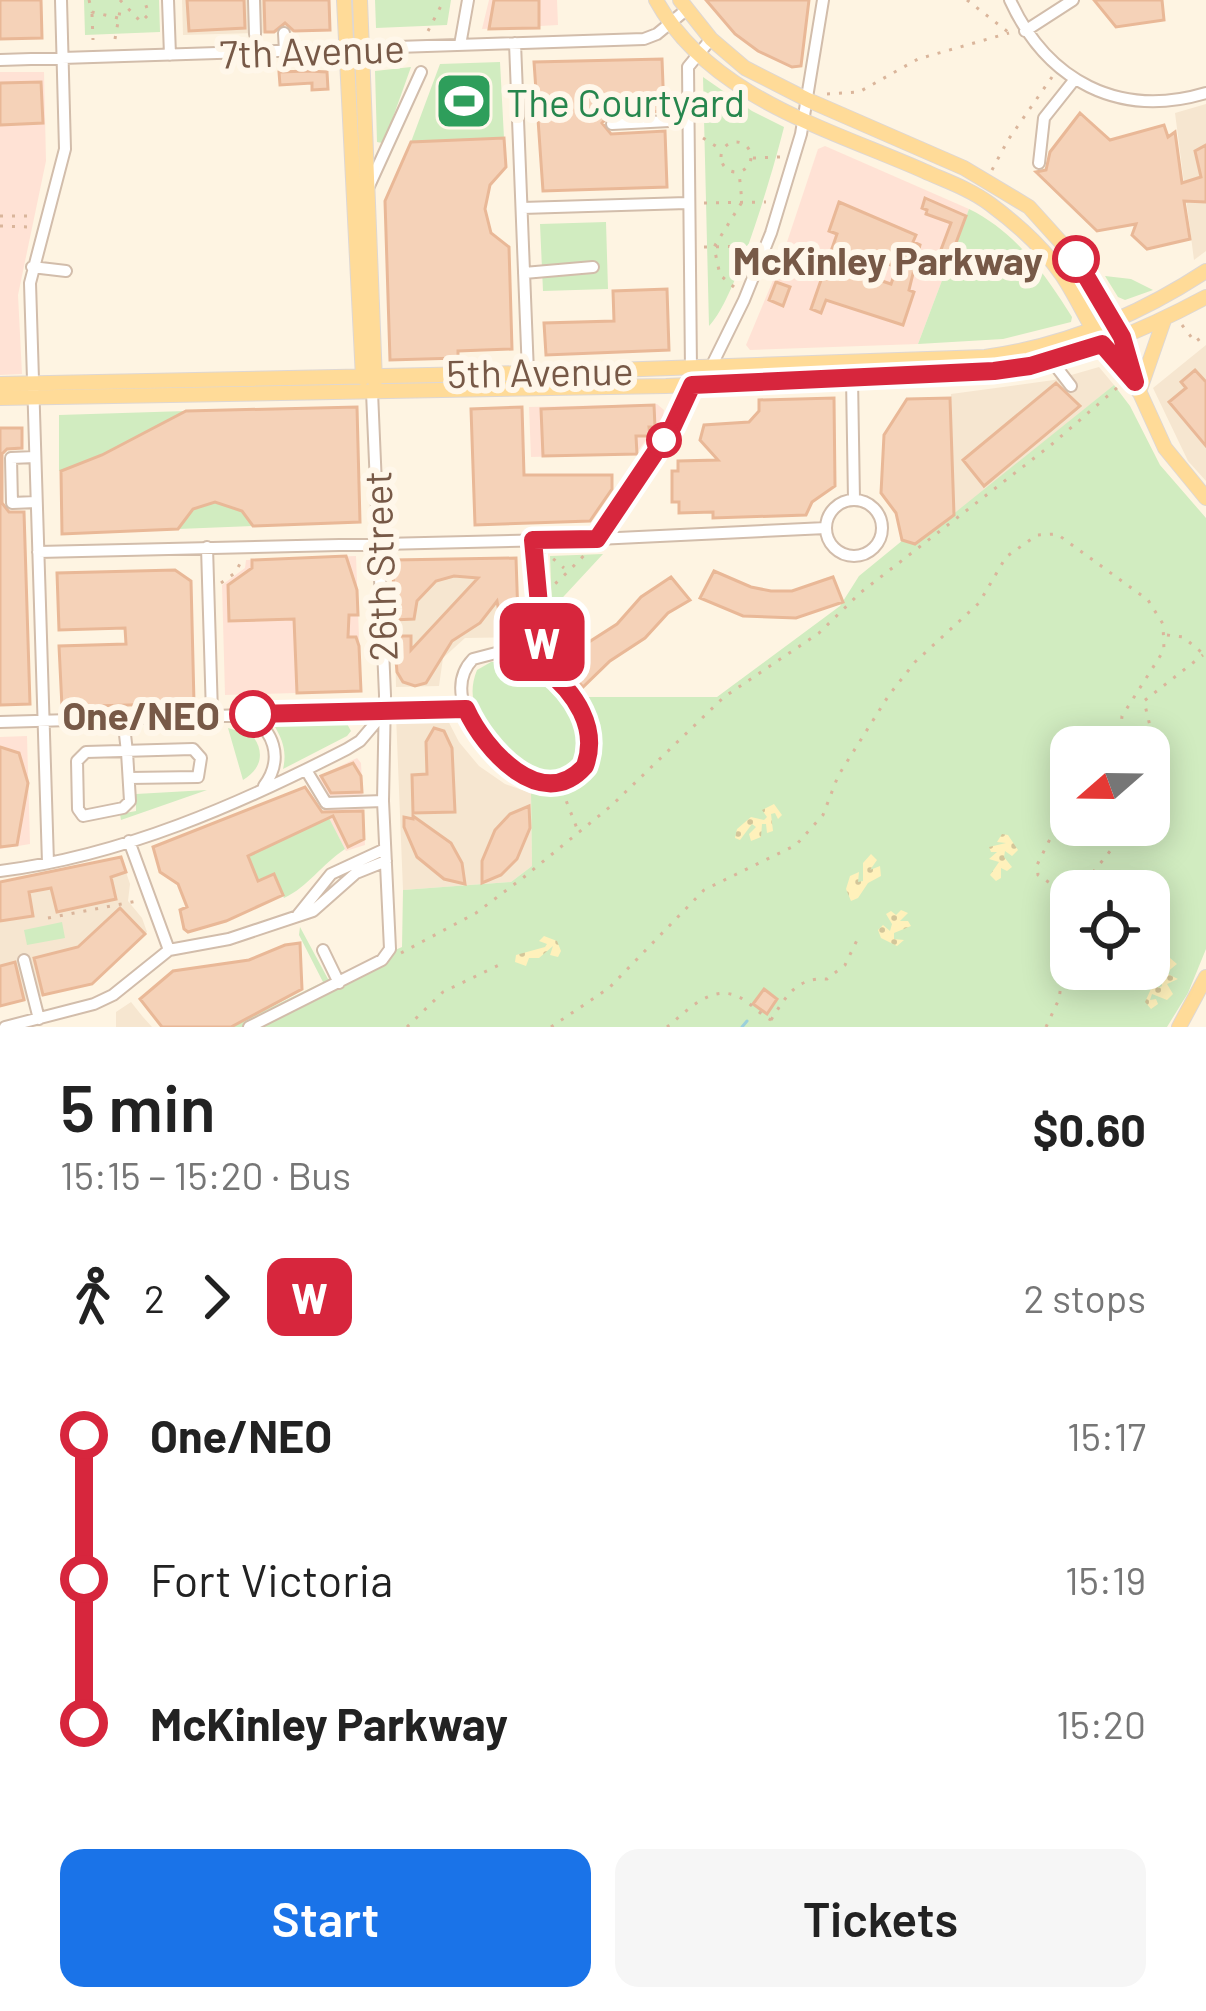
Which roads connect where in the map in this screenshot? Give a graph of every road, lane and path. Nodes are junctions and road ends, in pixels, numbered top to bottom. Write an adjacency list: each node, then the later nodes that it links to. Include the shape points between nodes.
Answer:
1 (61, 0): 33 (street)
2 (89, 0): 17 (path)
3 (144, 0): 15 (path, via 149,14 141,22)
4 (169, 0): 32 (street)
5 (254, 0): 23 (street)
6 (344, 0): 29 (main road, 26th Street)
7 (360, 0): 29 (main road, 26th Street)
8 (445, 0): 20 (path)
9 (468, 0): 28 (street)
10 (656, 0): 19 (main road)
11 (823, 0): 40 (street)
12 (968, 0): 39 (path, via 1009,33 918,59 859,92)
13 (1010, 0): 21 (street)
14 (1072, 0): 21 (street)
15 (121, 1): 18 (path)
16 (683, 5): 19 (street, 7th Avenue); 25 (main road)
17 (92, 12): 18 (path); 26 (path)
18 (118, 18): 24 (path)
19 (670, 23): 27 (street, 7th Avenue, via 644,39); 31 (main road)
20 (428, 31)
21 (1024, 32): 37 (street)
22 (284, 33): 30 (street)
23 (256, 34)
24 (115, 39)
25 (711, 39): 31 (street); 40 (main road, via 745,68)
26 (93, 40)
27 (515, 44): 28 (street, 7th Avenue); 56 (street)
28 (460, 45): 29 (street, 7th Avenue)
29 (354, 49): 30 (street, 7th Avenue); 51 (main road, 26th Street); 81 (main road, 26th Street)
30 (285, 51): 32 (street, 7th Avenue)
31 (696, 52): 41 (main road, via 734,84); 42 (street, via 688,67)
32 (170, 55): 33 (street, 7th Avenue)
33 (63, 58): 34 (street, 7th Avenue); 64 (street, via 63,165)
34 (0, 60)
35 (421, 72): 51 (street)
36 (1052, 77): 49 (path)
37 (1075, 80): 38 (street, via 1146,102); 48 (street, via 1044,118)
38 (1206, 93)
39 (825, 94)
40 (808, 100): 41 (street); 72 (main road, via 964,168 1029,207 1076,259)
41 (804, 119): 73 (main road, via 984,199 1037,244); 78 (street, via 771,233)
42 (688, 120): 43 (street); 52 (street)
43 (612, 124)
44 (703, 138): 45 (path)
45 (723, 150): 47 (path, via 739,142); 50 (path, via 725,167)
46 (780, 157): 47 (path)
47 (751, 158): 50 (path)
48 (1039, 163)
49 (992, 170)
50 (739, 172): 54 (path)
51 (368, 189): 81 (main road, 26th Street)
52 (687, 202): 56 (street); 79 (street)
53 (704, 202): 54 (path)
54 (742, 202): 55 (path); 62 (path)
55 (766, 202)
56 (522, 208): 68 (street)
57 (0, 215): 58 (path)
58 (33, 216)
59 (0, 226): 60 (path)
60 (29, 226)
61 (749, 246): 62 (path)
62 (714, 247): 63 (path); 69 (path, via 720,275)
63 (704, 248)
64 (32, 267): 66 (street); 88 (street)
65 (593, 267): 68 (street)
66 (66, 271)
67 (1206, 271): 72 (main road, 5th Avenue)
68 (524, 273): 80 (street)
69 (734, 287)
70 (1206, 297): 71 (main road, 5th Avenue)
71 (1169, 317): 74 (path, via 1196,342); 75 (main road, 5th Avenue); 87 (main road)
72 (1114, 321): 73 (main road, 5th Avenue); 75 (main road)
73 (1094, 329): 76 (main road); 78 (main road, 5th Avenue, via 985,357)
74 (1206, 334)
75 (1122, 337): 76 (main road, 5th Avenue); 87 (main road)
76 (1102, 344): 77 (main road, 5th Avenue); 87 (main road)
77 (1051, 360): 82 (main road, 5th Avenue); 85 (street)
78 (711, 367): 79 (main road, 5th Avenue); 84 (street)
79 (691, 368): 80 (main road, 5th Avenue); 84 (street)
80 (528, 373): 81 (main road, 5th Avenue)
81 (368, 374): 88 (main road, 5th Avenue); 89 (main road, 26th Street)
82 (852, 379): 84 (main road, 5th Avenue); 93 (street)
83 (0, 383): 88 (main road, 5th Avenue)
84 (692, 385): 89 (main road, 5th Avenue); 98 (street)
85 (1070, 386)
86 (1118, 387): 125 (path, via 819,633 724,697)
87 (1137, 387): 92 (main road, via 1166,448)
88 (32, 390): 89 (main road, 5th Avenue); 90 (main road, 5th Avenue); 91 (street)
89 (372, 392): 100 (street, 26th Street)
90 (0, 398)
91 (35, 458): 94 (street); 95 (street, via 11,458)
92 (1203, 488)
93 (854, 500): 97 (street, via 838,505); 97 (street, via 878,513 882,532 874,549 857,557 839,552)
94 (36, 502): 95 (street); 103 (street)
95 (12, 503): 96 (street)
96 (13, 521)
97 (826, 528): 98 (street)
98 (597, 539): 99 (street); 104 (path)
99 (533, 540): 100 (street); 104 (path); 106 (street)
100 (378, 544): 101 (street); 111 (street, 26th Street)
101 (243, 546): 102 (street); 105 (path, via 238,575)
102 (207, 547): 103 (street); 105 (street)
103 (38, 552): 115 (street)
104 (566, 569): 106 (path, via 555,587)
105 (208, 587): 112 (street)
106 (538, 594): 109 (street)
107 (1166, 634): 108 (path); 117 (path); 150 (path, via 1148,600 1057,534 1037,535 1006,557 979,602 889,695 823,815 796,845 704,890 608,988)
108 (1205, 656): 118 (path, via 1144,701)
109 (545, 669): 110 (street, via 509,654 473,659 463,675); 122 (street, via 578,705 590,733 585,766)
110 (466, 709): 111 (street); 122 (street, via 510,767)
111 (385, 711): 113 (street); 120 (street, via 360,741); 124 (street, 26th Street)
112 (212, 714): 113 (street); 114 (street)
113 (241, 714): 123 (street, via 265,728 276,752)
114 (126, 717): 115 (street); 119 (street)
115 (42, 721): 116 (street); 130 (street)
116 (0, 722)
117 (1121, 726)
118 (1150, 726)
119 (127, 752): 121 (street); 121 (street, via 193,749 201,758 198,777); 121 (street, via 80,756 79,814 128,806)
120 (306, 770): 123 (street); 124 (street, via 326,803)
121 (129, 778)
122 (559, 782): 125 (path)
123 (262, 789): 127 (street)
124 (383, 801): 129 (street, 26th Street)
125 (579, 833): 139 (path, via 476,913)
126 (1050, 839): 133 (path, via 1037,865)
127 (129, 841): 130 (street); 137 (street)
128 (1114, 846): 131 (path)
129 (385, 855): 137 (street, via 321,907 241,936); 139 (street, 26th Street)
130 (48, 862): 132 (street)
131 (1095, 870)
132 (0, 871)
133 (1050, 883)
134 (130, 901): 135 (path)
135 (48, 918)
136 (860, 934): 146 (path, via 845,965 795,987)
137 (169, 950): 145 (street, via 113,995)
138 (323, 950): 143 (street)
139 (392, 956): 143 (street)
140 (23, 960): 145 (street)
141 (502, 964): 149 (path, via 443,992)
142 (1205, 981): 153 (main road)
143 (339, 982): 148 (street)
144 (1060, 990): 152 (path)
145 (39, 1019): 147 (street)
146 (771, 1024): 151 (path, via 740,997 724,994 704,997)
147 (5, 1027)
148 (249, 1027)
149 (407, 1027)
150 (551, 1027)
151 (668, 1027)
152 (1046, 1027)
153 (1179, 1027)

